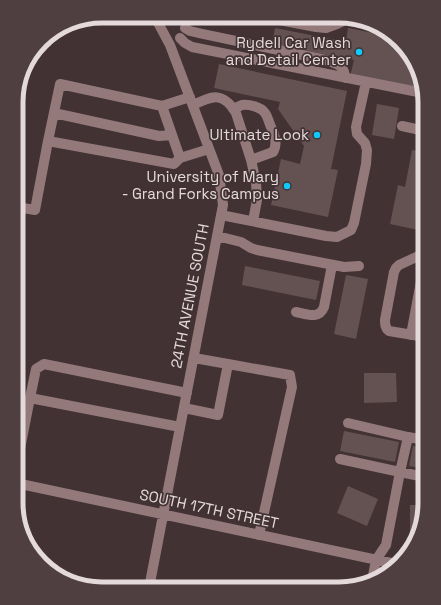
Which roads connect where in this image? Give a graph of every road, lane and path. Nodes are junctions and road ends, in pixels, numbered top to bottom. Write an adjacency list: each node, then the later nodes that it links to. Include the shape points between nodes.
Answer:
1 (158, 23): 6 (street, 24TH AVENUE SOUTH)
2 (295, 23): 3 (street, via 326,28)
3 (339, 23)
4 (186, 24): 5 (street); 7 (street, via 190,31 338,64 344,70)
5 (180, 38): 6 (street); 7 (street, via 192,47)
6 (170, 45): 10 (street, 24TH AVENUE SOUTH)
7 (345, 78): 8 (street)
8 (366, 82): 9 (street); 23 (street, via 356,127 357,134 368,150 351,230 337,237 326,236)
9 (417, 92)
10 (191, 101): 11 (street); 12 (street, via 216,97); 18 (street, 24TH AVENUE SOUTH)
11 (162, 106): 13 (street, via 60,84); 16 (street)
12 (234, 109): 20 (street); 20 (street, via 247,105 261,109 265,112 274,133 276,142 273,152)
13 (54, 113): 16 (street, via 159,136); 17 (street)
14 (402, 126): 15 (street)
15 (418, 129)
16 (172, 135): 19 (street)
17 (48, 141): 19 (street, via 174,164); 21 (street, via 35,210)
18 (209, 149): 19 (street); 22 (street, 24TH AVENUE SOUTH, via 219,175 223,205)
19 (180, 158)
20 (251, 160): 23 (street, via 257,194)
21 (23, 208)
22 (221, 215): 23 (street); 24 (street, 24TH AVENUE SOUTH)
23 (253, 221)
24 (217, 236): 26 (street, via 241,242 257,250); 32 (street, 24TH AVENUE SOUTH)
25 (418, 256): 30 (street, via 396,268 384,320 389,331)
26 (332, 265): 27 (street); 29 (street, via 322,313 313,315)
27 (359, 266)
28 (418, 298): 30 (street)
29 (296, 312)
30 (411, 335): 31 (street)
31 (418, 336)
32 (194, 358): 33 (street); 34 (street, 24TH AVENUE SOUTH)
33 (228, 364): 36 (street, via 218,415); 47 (street, via 290,375 292,387)
34 (187, 393): 35 (street, via 44,364 36,369); 36 (street, 24TH AVENUE SOUTH)
35 (30, 398): 38 (street); 39 (street)
36 (184, 408): 38 (street, 24TH AVENUE SOUTH)
37 (348, 424): 40 (street)
38 (180, 427): 46 (street, 24TH AVENUE SOUTH)
39 (23, 434)
40 (408, 437): 41 (street); 43 (street)
41 (418, 439)
42 (340, 459): 43 (street)
43 (400, 472): 44 (street); 48 (street, via 386,545)
44 (418, 476)
45 (23, 484): 46 (street, SOUTH 17TH STREET)
46 (164, 514): 47 (street, SOUTH 17TH STREET); 51 (street, 24TH AVENUE SOUTH)
47 (259, 535): 48 (street, SOUTH 17TH STREET)
48 (376, 560): 49 (street, SOUTH 17TH STREET); 50 (street)
49 (390, 563)
50 (373, 574)
51 (150, 582)

